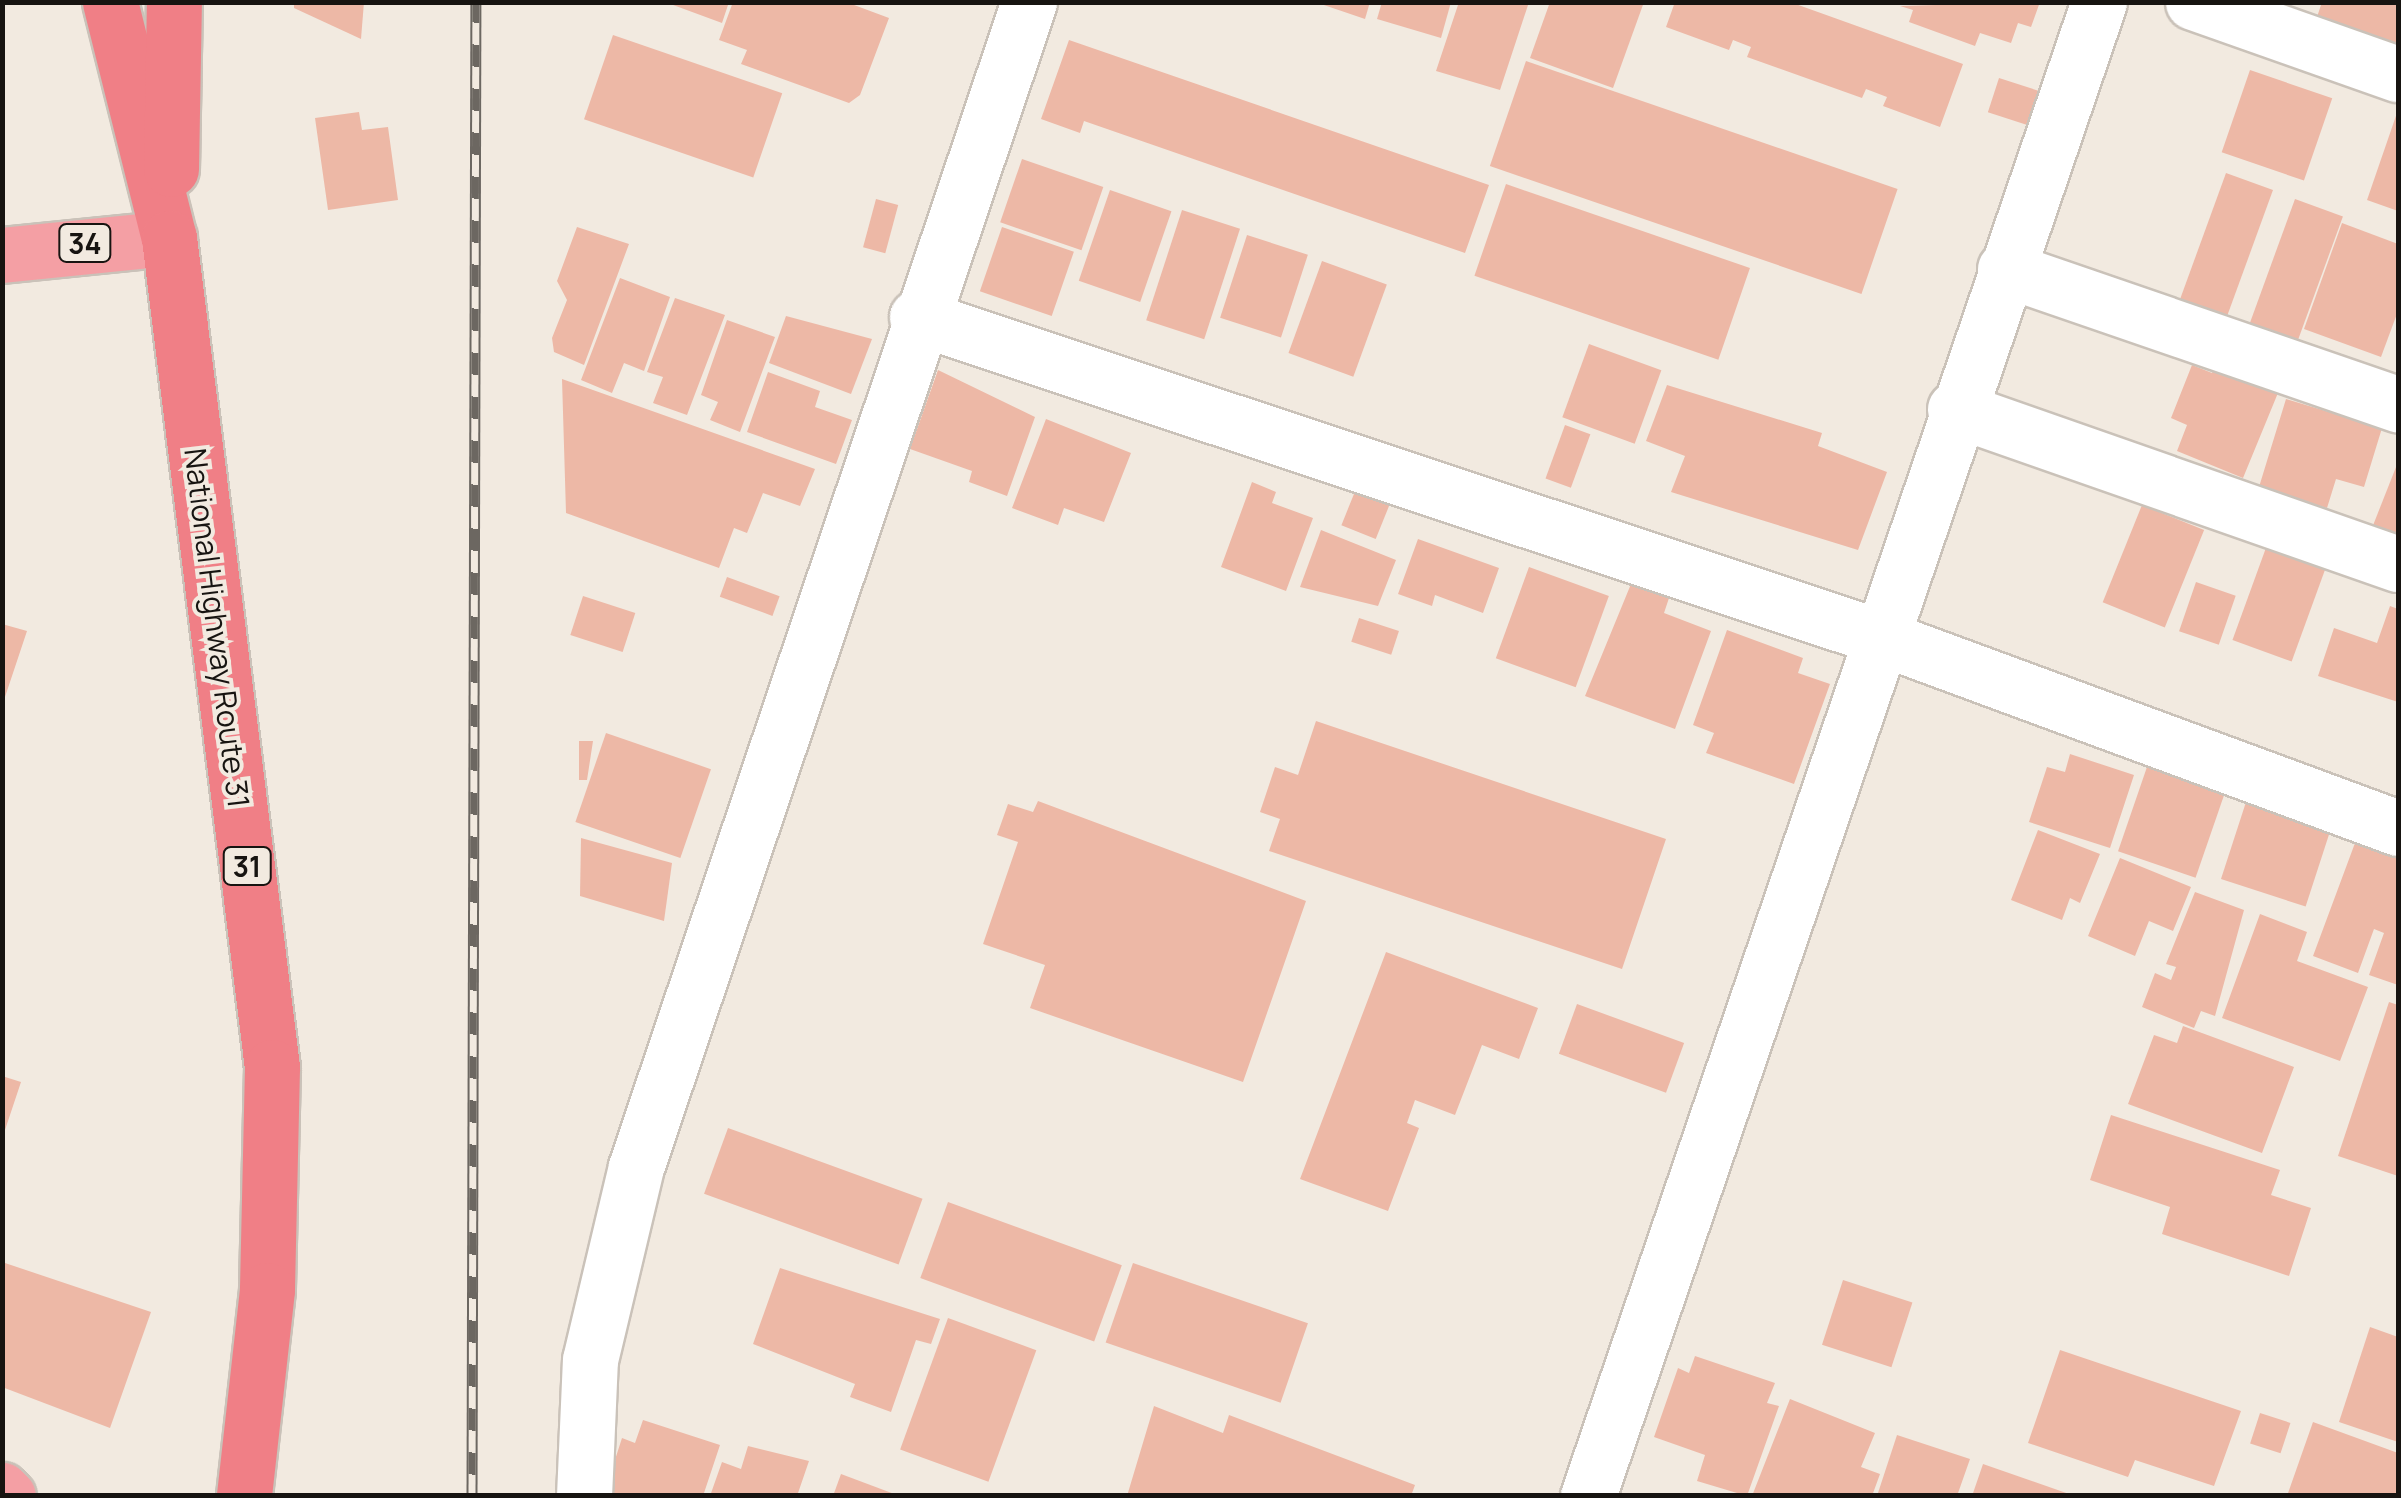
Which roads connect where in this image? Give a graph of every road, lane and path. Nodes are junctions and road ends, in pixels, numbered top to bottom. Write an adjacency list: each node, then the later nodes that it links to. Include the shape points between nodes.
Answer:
1 (110, 2): 7 (highway, National Highway Route 31 / 31)
2 (174, 2): 7 (highway, National Highway Route 31 / 31)
3 (1029, 2): 10 (street)
4 (2099, 2): 9 (street)
5 (2193, 2): 6 (street)
6 (2398, 74)
7 (169, 238): 8 (main road, 34); 16 (highway, National Highway Route 31 / 31, via 272,1067 267,1290)
8 (2, 255)
9 (2005, 269): 11 (street); 12 (street)
10 (917, 317): 14 (street); 17 (street, via 636,1167 590,1360)
11 (2398, 404)
12 (1956, 409): 13 (street); 14 (street)
13 (2398, 564)
14 (1876, 636): 15 (street); 18 (street)
15 (2398, 828)
16 (244, 1496)
17 (584, 1496)
18 (1588, 1496)

